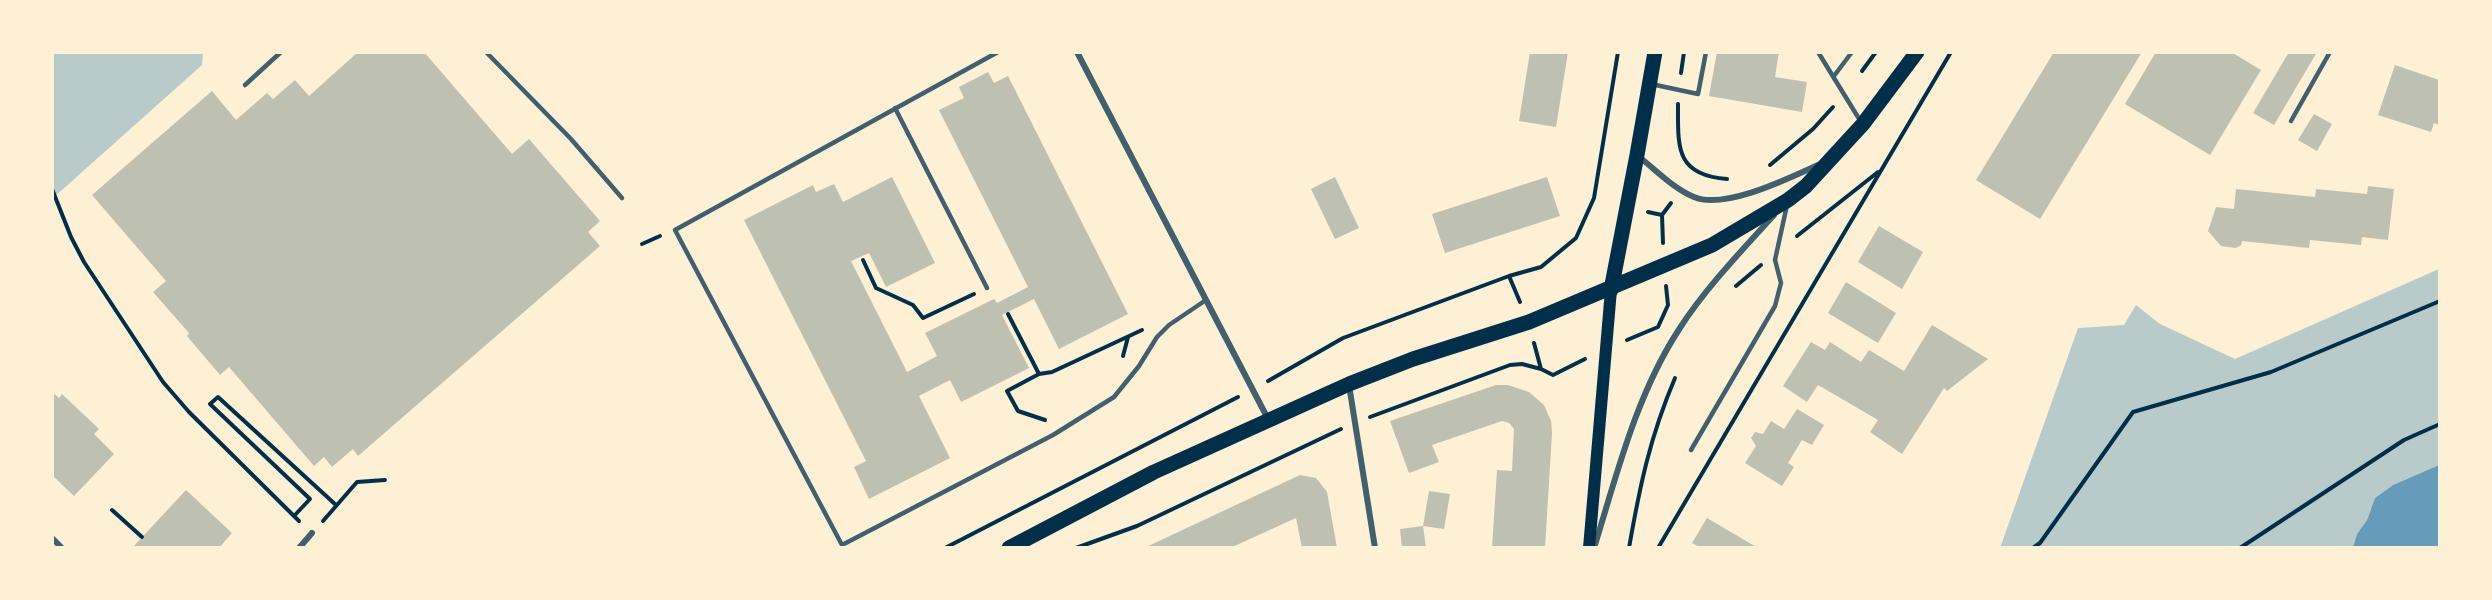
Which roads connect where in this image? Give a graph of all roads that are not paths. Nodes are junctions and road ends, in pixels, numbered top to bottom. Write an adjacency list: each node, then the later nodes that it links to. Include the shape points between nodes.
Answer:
1 (281, 52): 13 (lane)
2 (486, 52): 19 (lane)
3 (998, 52): 14 (lane)
4 (1077, 52): 23 (street)
5 (1654, 52): 12 (main road)
6 (1706, 52): 12 (lane, via 1698,94)
7 (1818, 52): 11 (lane)
8 (1852, 52): 11 (lane)
9 (1917, 52): 16 (main road)
10 (2330, 52): 15 (lane)
11 (1834, 76): 16 (lane)
12 (1649, 84): 17 (main road)
13 (245, 85)
14 (895, 108): 21 (lane); 23 (lane, via 675,230 842,545 1053,435 1114,397 1157,337)
15 (2291, 121)
16 (1863, 124): 18 (main road)
17 (1637, 155): 18 (street, via 1681,190 1705,200 1750,194); 22 (main road)
18 (1832, 160): 20 (main road)
19 (622, 198)
20 (1788, 200): 22 (main road, via 1712,245); 26 (lane, via 1775,260 1781,283 1775,306); 34 (street, via 1677,332 1644,398)
21 (987, 288)
22 (1611, 290): 24 (main road); 33 (main road)
23 (1206, 300): 25 (street)
24 (1349, 384): 25 (main road); 32 (street)
25 (1269, 420): 31 (main road, via 1154,472)
26 (1691, 450)
27 (314, 532): 30 (street)
28 (52, 538): 29 (street)
29 (62, 548)
30 (298, 548)
31 (1009, 548)
32 (1375, 548)
33 (1589, 548)
34 (1594, 548)

